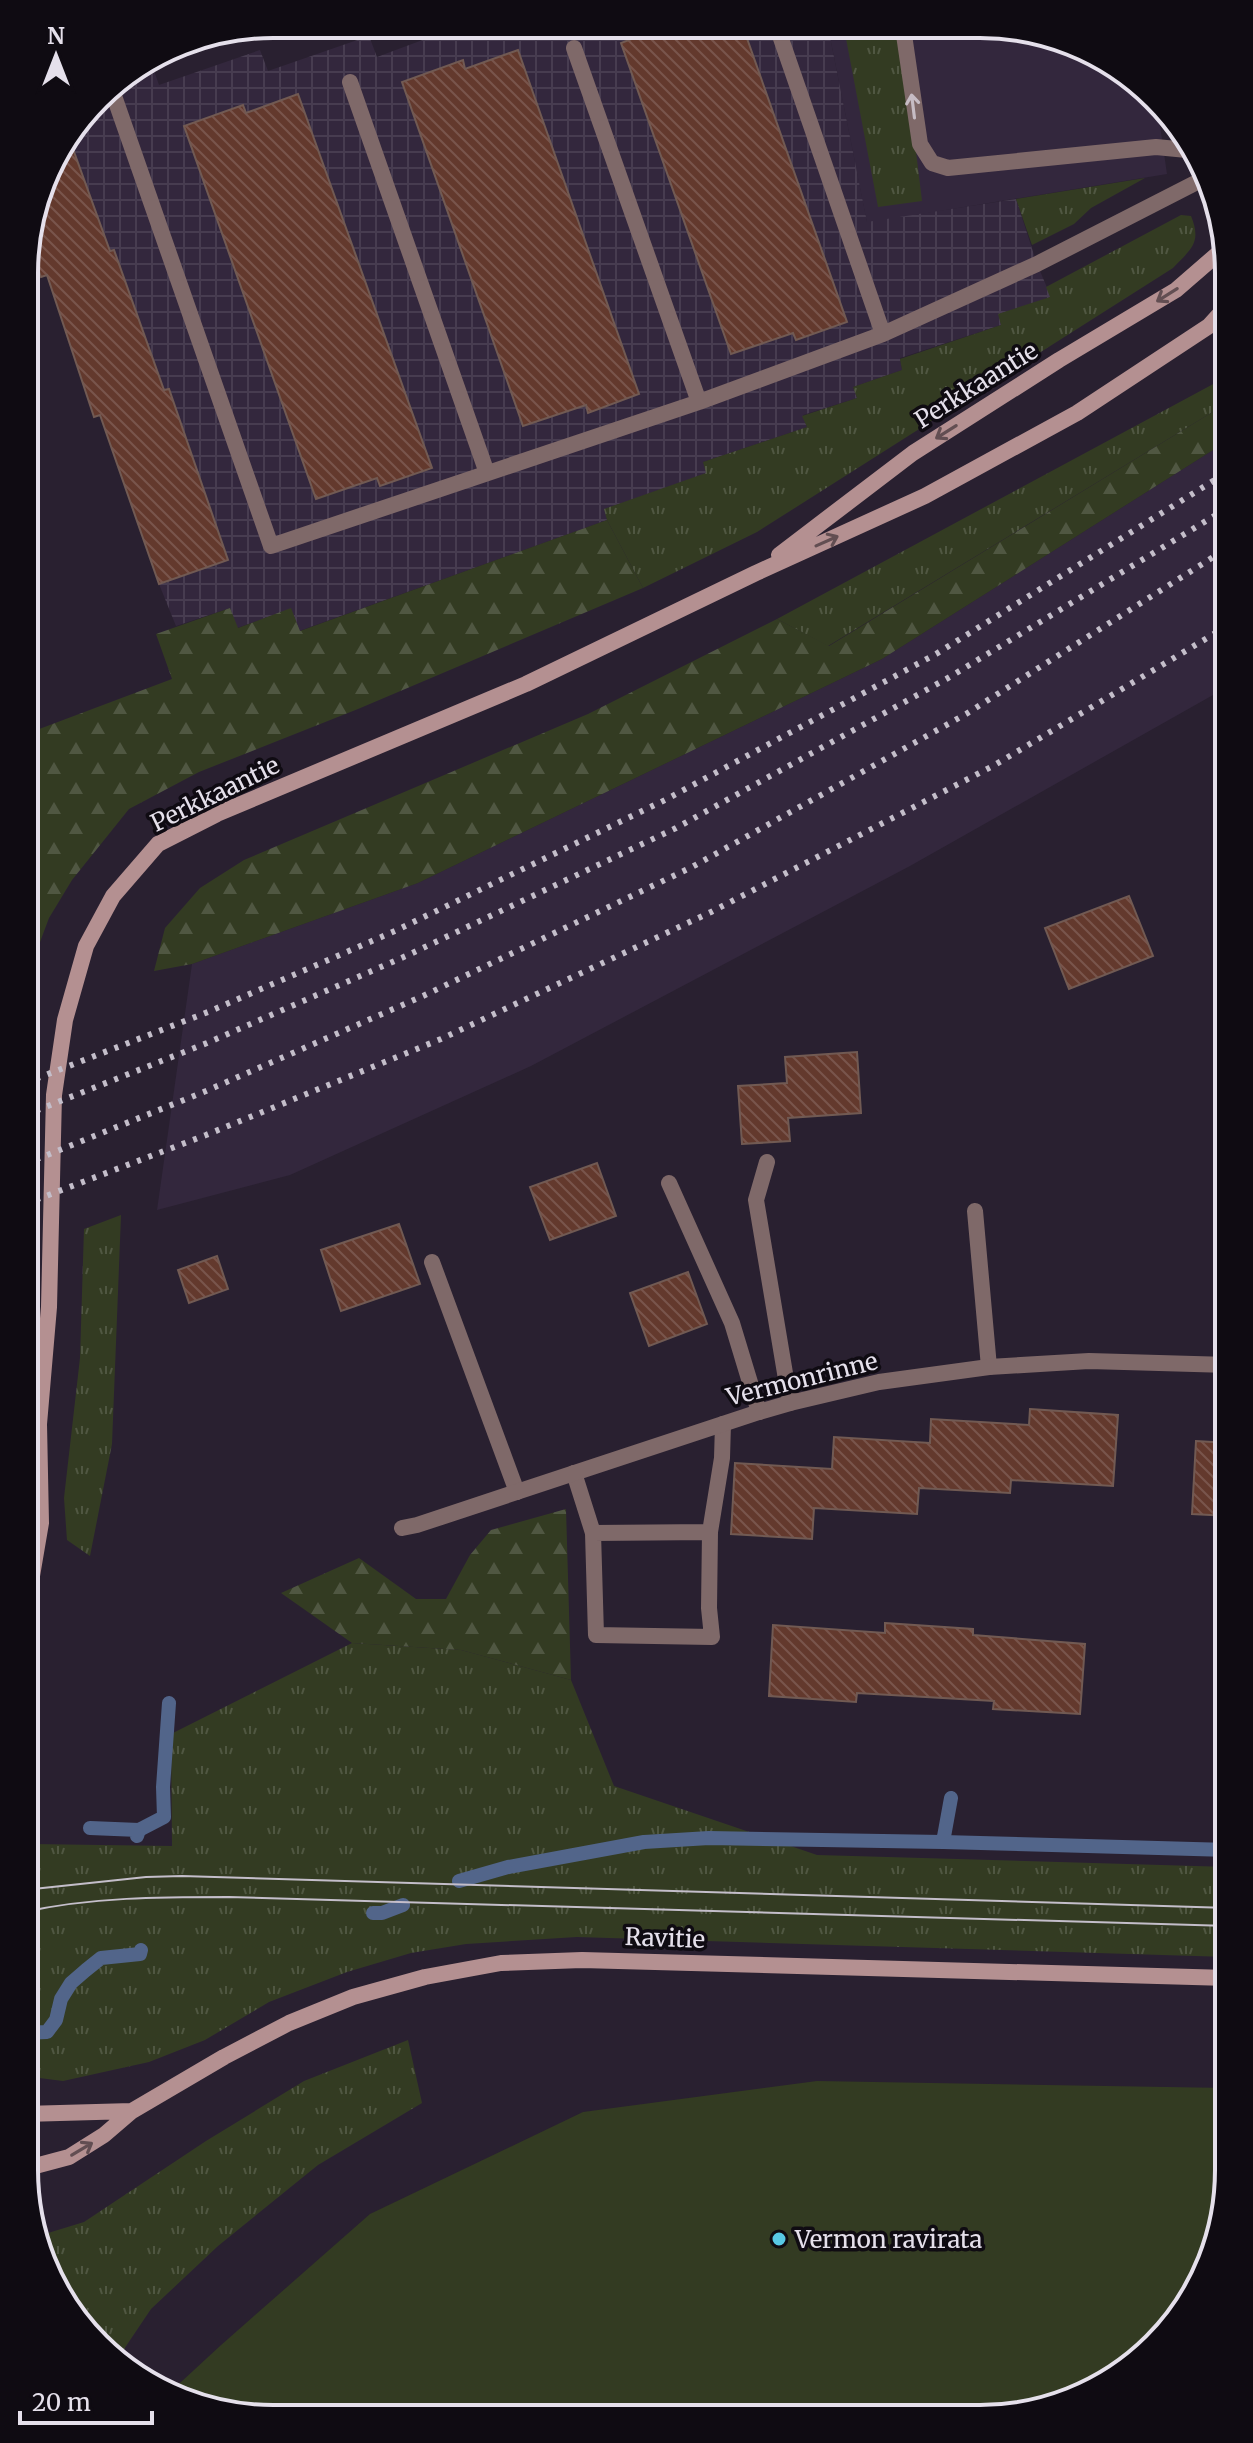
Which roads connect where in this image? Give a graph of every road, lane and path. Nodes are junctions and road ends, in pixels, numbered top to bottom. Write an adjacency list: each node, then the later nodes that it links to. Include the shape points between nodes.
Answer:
1 (781, 38): 10 (street)
2 (904, 38): 6 (street, one-way to 2, via 1156,147 948,168 932,163 920,144)
3 (574, 48): 11 (street)
4 (350, 82): 12 (street)
5 (115, 99): 12 (street, via 271,546)
6 (1179, 149)
7 (1197, 182): 10 (street, via 1037,264)
8 (1214, 257): 13 (main road, Perkkaantie, one-way to 13, via 1176,290 913,453)
9 (1215, 319): 13 (main road, Perkkaantie, one-way to 9, via 925,496 1077,413)
10 (883, 334): 11 (street)
11 (699, 402): 12 (street)
12 (487, 473)
13 (756, 573): 22 (main road, Perkkaantie, via 526,684 217,814 158,844 113,896 86,946 65,1020 54,1095 49,1307)
14 (767, 1162): 20 (street, via 756,1200)
15 (669, 1183): 21 (street, via 732,1323)
16 (975, 1211): 19 (street)
17 (432, 1262): 25 (street)
18 (1214, 1365): 19 (street, Vermonrinne, via 1089,1361)
19 (989, 1367): 20 (street, Vermonrinne, via 879,1382)
20 (790, 1403): 21 (street, Vermonrinne)
21 (759, 1412): 23 (street, Vermonrinne)
22 (39, 1424): 29 (main road, Perkkaantie)
23 (723, 1424): 24 (street, Vermonrinne); 27 (street)
24 (574, 1473): 25 (street, Vermonrinne); 28 (street)
25 (517, 1492): 26 (street, Vermonrinne)
26 (402, 1528)
27 (710, 1532): 28 (street); 28 (street, via 712,1637 596,1635)
28 (593, 1533)
29 (38, 1541)
30 (1214, 1978): 31 (main road, Ravitie, via 582,1960 501,1963 425,1977 340,2002 237,2050)
31 (132, 2111): 32 (main road, Ravitie); 33 (main road, Ravitie, one-way to 31, via 69,2157)
32 (38, 2114)
33 (38, 2165)

